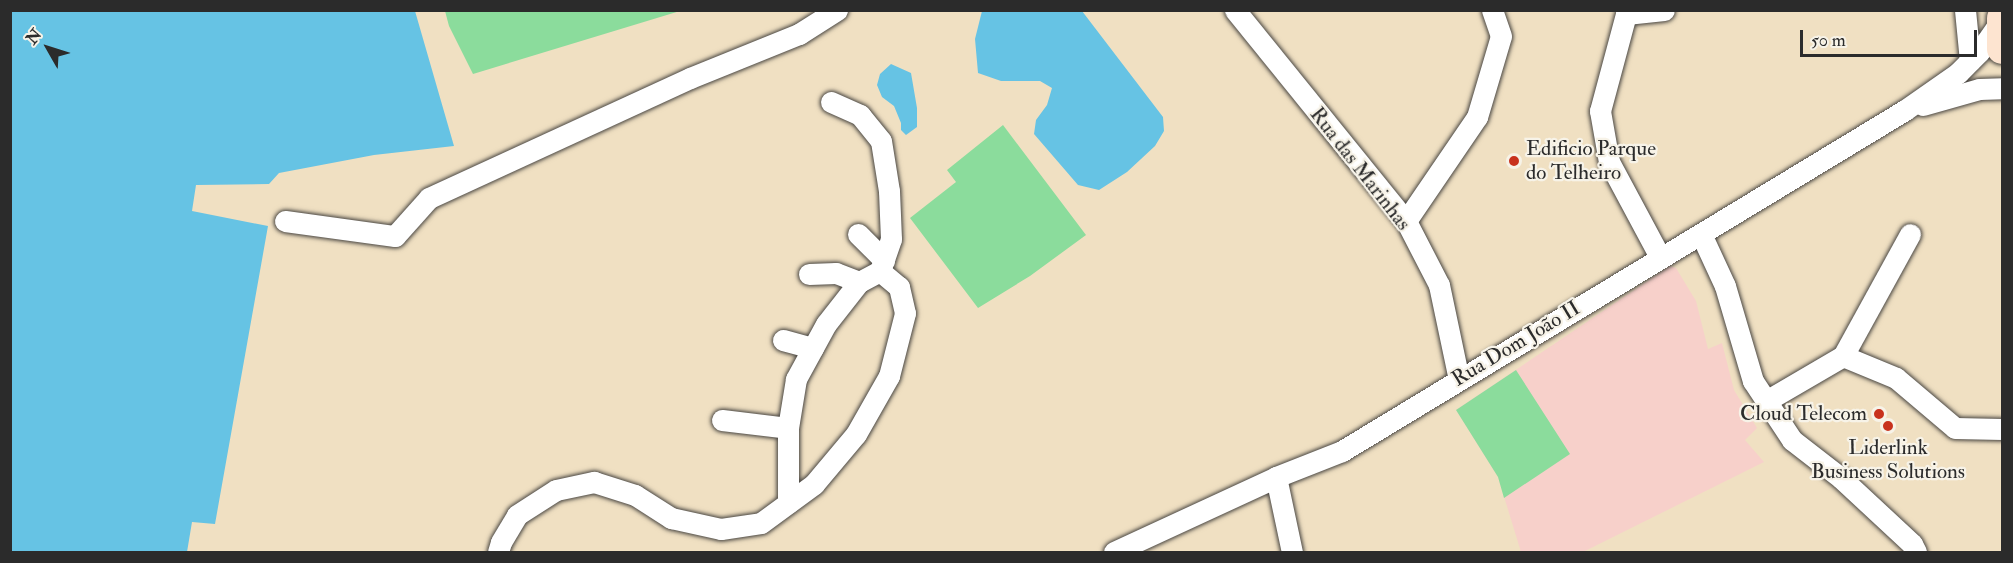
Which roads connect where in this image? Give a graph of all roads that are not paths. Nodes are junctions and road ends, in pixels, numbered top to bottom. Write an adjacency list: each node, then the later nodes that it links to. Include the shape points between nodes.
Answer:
1 (837, 10): 12 (street, via 799,34 690,78 429,198 395,236)
2 (1235, 10): 13 (street, Rua das Marinhas)
3 (1492, 10): 13 (street, via 1500,36 1478,117)
4 (1664, 10): 17 (street, via 1626,14 1600,111 1609,162)
5 (1965, 10): 8 (street)
6 (2002, 18): 7 (main road); 8 (street)
7 (2002, 49)
8 (1970, 61): 11 (street)
9 (2002, 88): 11 (street, via 1979,89)
10 (831, 102): 18 (street, via 860,115 881,141 891,238)
11 (1905, 110): 15 (street, Rua Dom João II)
12 (285, 221)
13 (1406, 221): 24 (street, Rua das Marinhas, via 1438,285)
14 (858, 234): 18 (street)
15 (1701, 234): 17 (street, Rua Dom João II); 25 (street, via 1725,286 1753,381)
16 (1910, 234): 23 (street)
17 (1660, 257): 24 (street, Rua Dom João II)
18 (882, 266): 20 (street); 30 (street, via 899,287 905,313 889,376 856,434 814,484)
19 (809, 274): 20 (street, via 837,273)
20 (859, 282): 22 (street, via 826,324)
21 (783, 340): 22 (street)
22 (813, 348): 27 (street, via 796,379)
23 (1843, 356): 25 (street); 28 (street, via 1896,378 1955,428)
24 (1459, 380): 29 (street, Rua Dom João II, via 1342,451)
25 (1766, 401): 34 (street, via 1792,440 1841,478)
26 (722, 420): 27 (street)
27 (788, 428): 30 (street)
28 (2002, 429)
29 (1276, 477): 32 (street, Rua Dom João II); 33 (street)
30 (788, 502): 31 (street, via 761,523 721,529 671,518 635,495 594,482 556,490 517,516)
31 (498, 552)
32 (1114, 552)
33 (1292, 552)
34 (1916, 552)

